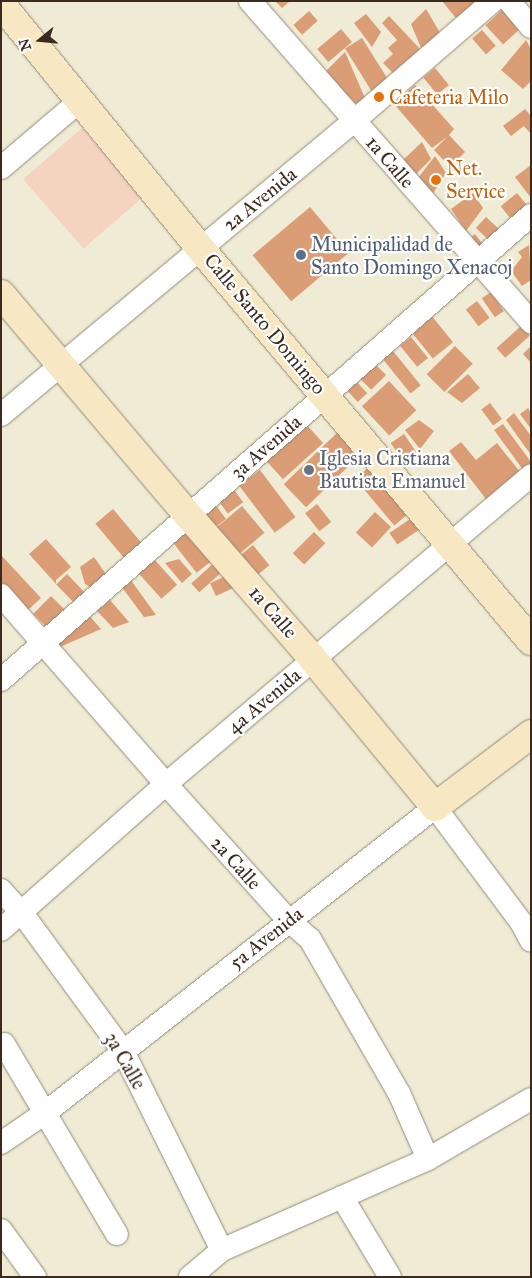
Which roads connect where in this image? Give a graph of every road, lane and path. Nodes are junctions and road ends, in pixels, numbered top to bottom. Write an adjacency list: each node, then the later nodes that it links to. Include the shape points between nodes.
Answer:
1 (250, 1): 7 (street, 1a Calle)
2 (494, 1): 7 (street, 2a Avenida)
3 (509, 1): 5 (street)
4 (1, 4): 6 (main road, Calle Santo Domingo)
5 (531, 27)
6 (81, 100): 8 (street); 10 (main road, Calle Santo Domingo)
7 (354, 121): 10 (street, 2a Avenida); 11 (street, 1a Calle)
8 (1, 168)
9 (531, 215): 11 (street, 3a Avenida)
10 (200, 248): 14 (street, 2a Avenida); 15 (main road, Calle Santo Domingo)
11 (478, 262): 13 (street, 1a Calle); 15 (street, 3a Avenida)
12 (1, 294): 14 (main road, 1a Calle)
13 (531, 322)
14 (61, 365): 16 (street, 2a Avenida); 18 (main road, 1a Calle)
15 (325, 395): 18 (street, 3a Avenida); 19 (main road, Calle Santo Domingo)
16 (1, 415)
17 (531, 476): 19 (street, 4a Avenida)
18 (188, 514): 22 (street, 3a Avenida); 23 (main road, 1a Calle)
19 (449, 543): 21 (main road, Calle Santo Domingo); 23 (street, 4a Avenida)
20 (1, 595): 22 (street, 2a Calle)
21 (531, 641)
22 (43, 643): 24 (street, 3a Avenida); 26 (street, 2a Calle)
23 (313, 659): 26 (street, 4a Avenida); 27 (main road, 1a Calle)
24 (1, 680)
25 (531, 734): 27 (main road, 5a Avenida)
26 (166, 784): 29 (street, 4a Avenida); 30 (street, 2a Calle)
27 (435, 807): 30 (street, 5a Avenida); 32 (street, 1a Calle, via 521,922)
28 (1, 890): 29 (street, 3a Calle)
29 (22, 913): 31 (street, 4a Avenida); 34 (street, 3a Calle)
30 (288, 920): 34 (street, 5a Avenida); 38 (street, 2a Calle, via 310,939 399,1093)
31 (1, 930)
32 (531, 941)
33 (4, 1044): 36 (street)
34 (123, 1051): 36 (street, 5a Avenida); 42 (street, 3a Calle)
35 (531, 1099): 38 (street)
36 (45, 1113): 37 (street, 5a Avenida); 41 (street)
37 (1, 1143)
38 (428, 1159): 39 (street)
39 (342, 1197): 42 (street); 45 (street)
40 (1, 1230): 43 (street)
41 (117, 1234)
42 (222, 1250): 44 (street)
43 (35, 1277)
44 (190, 1277)
45 (390, 1277)

